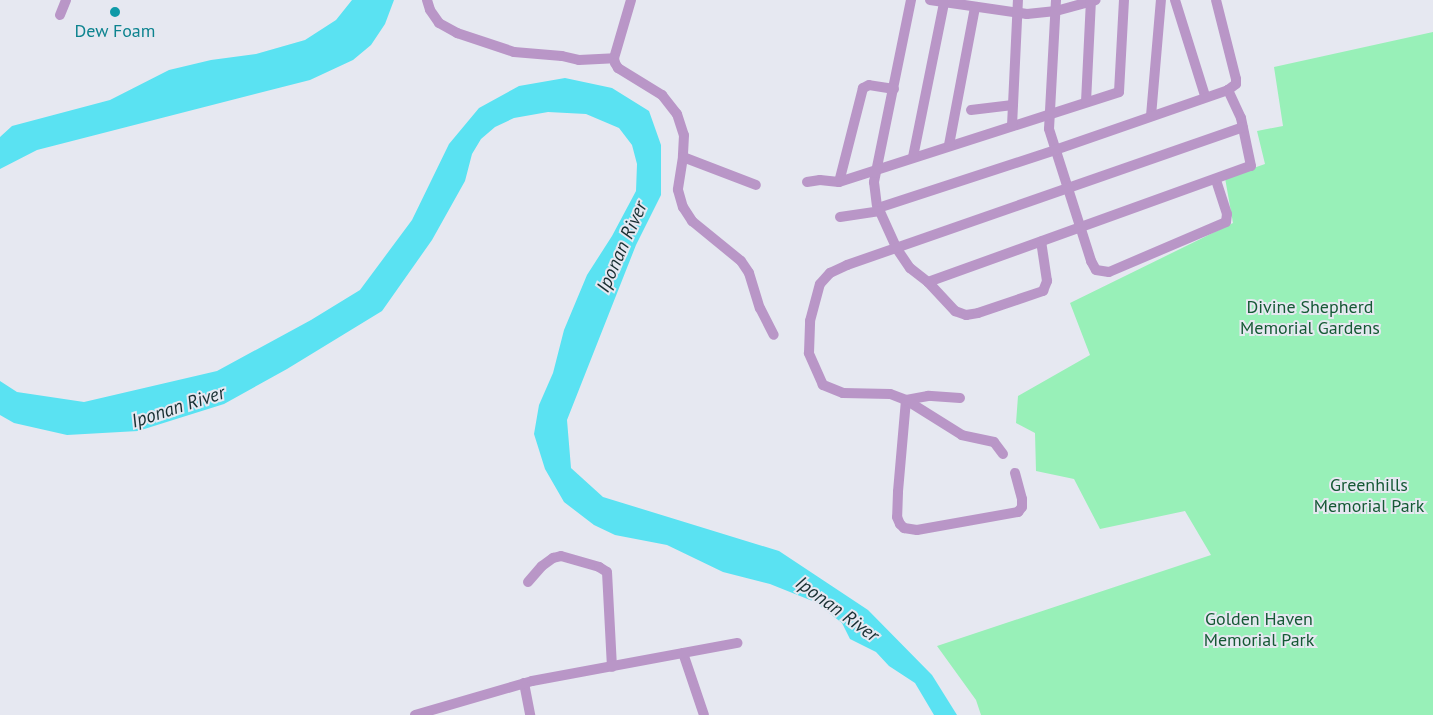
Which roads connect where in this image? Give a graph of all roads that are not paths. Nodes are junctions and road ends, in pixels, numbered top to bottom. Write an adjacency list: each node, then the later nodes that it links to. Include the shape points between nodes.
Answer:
1 (66, 0): 17 (street)
2 (427, 0): 18 (street, via 439,23 457,33 506,49 586,61)
3 (631, 0): 18 (street)
4 (911, 0): 19 (street)
5 (930, 0): 13 (street)
6 (1018, 0): 16 (street)
7 (1056, 0): 15 (street)
8 (1092, 0): 15 (street); 22 (street)
9 (1124, 0): 22 (street, via 1119,92)
10 (1161, 0): 26 (street)
11 (1175, 0): 21 (street)
12 (1216, 0): 20 (street, via 1236,79 1236,84)
13 (944, 2): 14 (street); 32 (street)
14 (975, 8): 16 (street); 29 (street)
15 (1056, 12): 16 (street); 25 (street)
16 (1017, 14): 23 (street)
17 (60, 15)
18 (614, 58): 31 (street, via 618,68 652,88 671,104 684,135)
19 (894, 89): 33 (street); 36 (street, via 869,85 863,88)
20 (1228, 90): 21 (street); 28 (street, via 1240,112)
21 (1204, 96): 26 (street)
22 (1086, 102): 25 (street)
23 (1013, 105): 24 (street); 27 (street)
24 (971, 110)
25 (1048, 115): 27 (street); 30 (street)
26 (1151, 116): 30 (street)
27 (1012, 126): 29 (street)
28 (1243, 127): 34 (street, via 1250,166); 38 (street)
29 (949, 145): 32 (street)
30 (1055, 150): 38 (street); 39 (street)
31 (683, 157): 37 (street); 45 (street, via 678,190 683,207 692,221 741,261)
32 (913, 157): 33 (street)
33 (875, 172): 36 (street); 39 (street)
34 (1216, 180): 41 (street); 41 (street, via 1225,206 1226,222 1109,272 1099,272 1093,266)
35 (807, 182): 36 (street)
36 (839, 182)
37 (756, 185)
38 (1067, 188): 41 (street); 43 (street)
39 (879, 210): 40 (street); 43 (street)
40 (840, 217)
41 (1080, 228): 42 (street)
42 (1041, 241): 44 (street); 44 (street, via 1047,280 1043,291 1037,294 966,315 956,311)
43 (897, 250): 44 (street, via 910,268); 47 (street, via 847,265 830,273 820,284 810,321 809,352 823,386 843,393 890,394)
44 (928, 282)
45 (774, 335)
46 (960, 398): 47 (street, via 934,396)
47 (906, 400): 48 (street, via 962,436 992,441); 49 (street, via 898,508 898,518 904,528 926,528 1018,512 1022,499)
48 (1003, 454)
49 (1015, 473)
50 (528, 582): 53 (street, via 542,566 561,556 607,572)
51 (738, 642): 52 (street)
52 (683, 653): 53 (street); 57 (street)
53 (612, 667): 54 (street)
54 (524, 683): 55 (street); 56 (street)
55 (415, 715)
56 (530, 715)
57 (704, 715)

